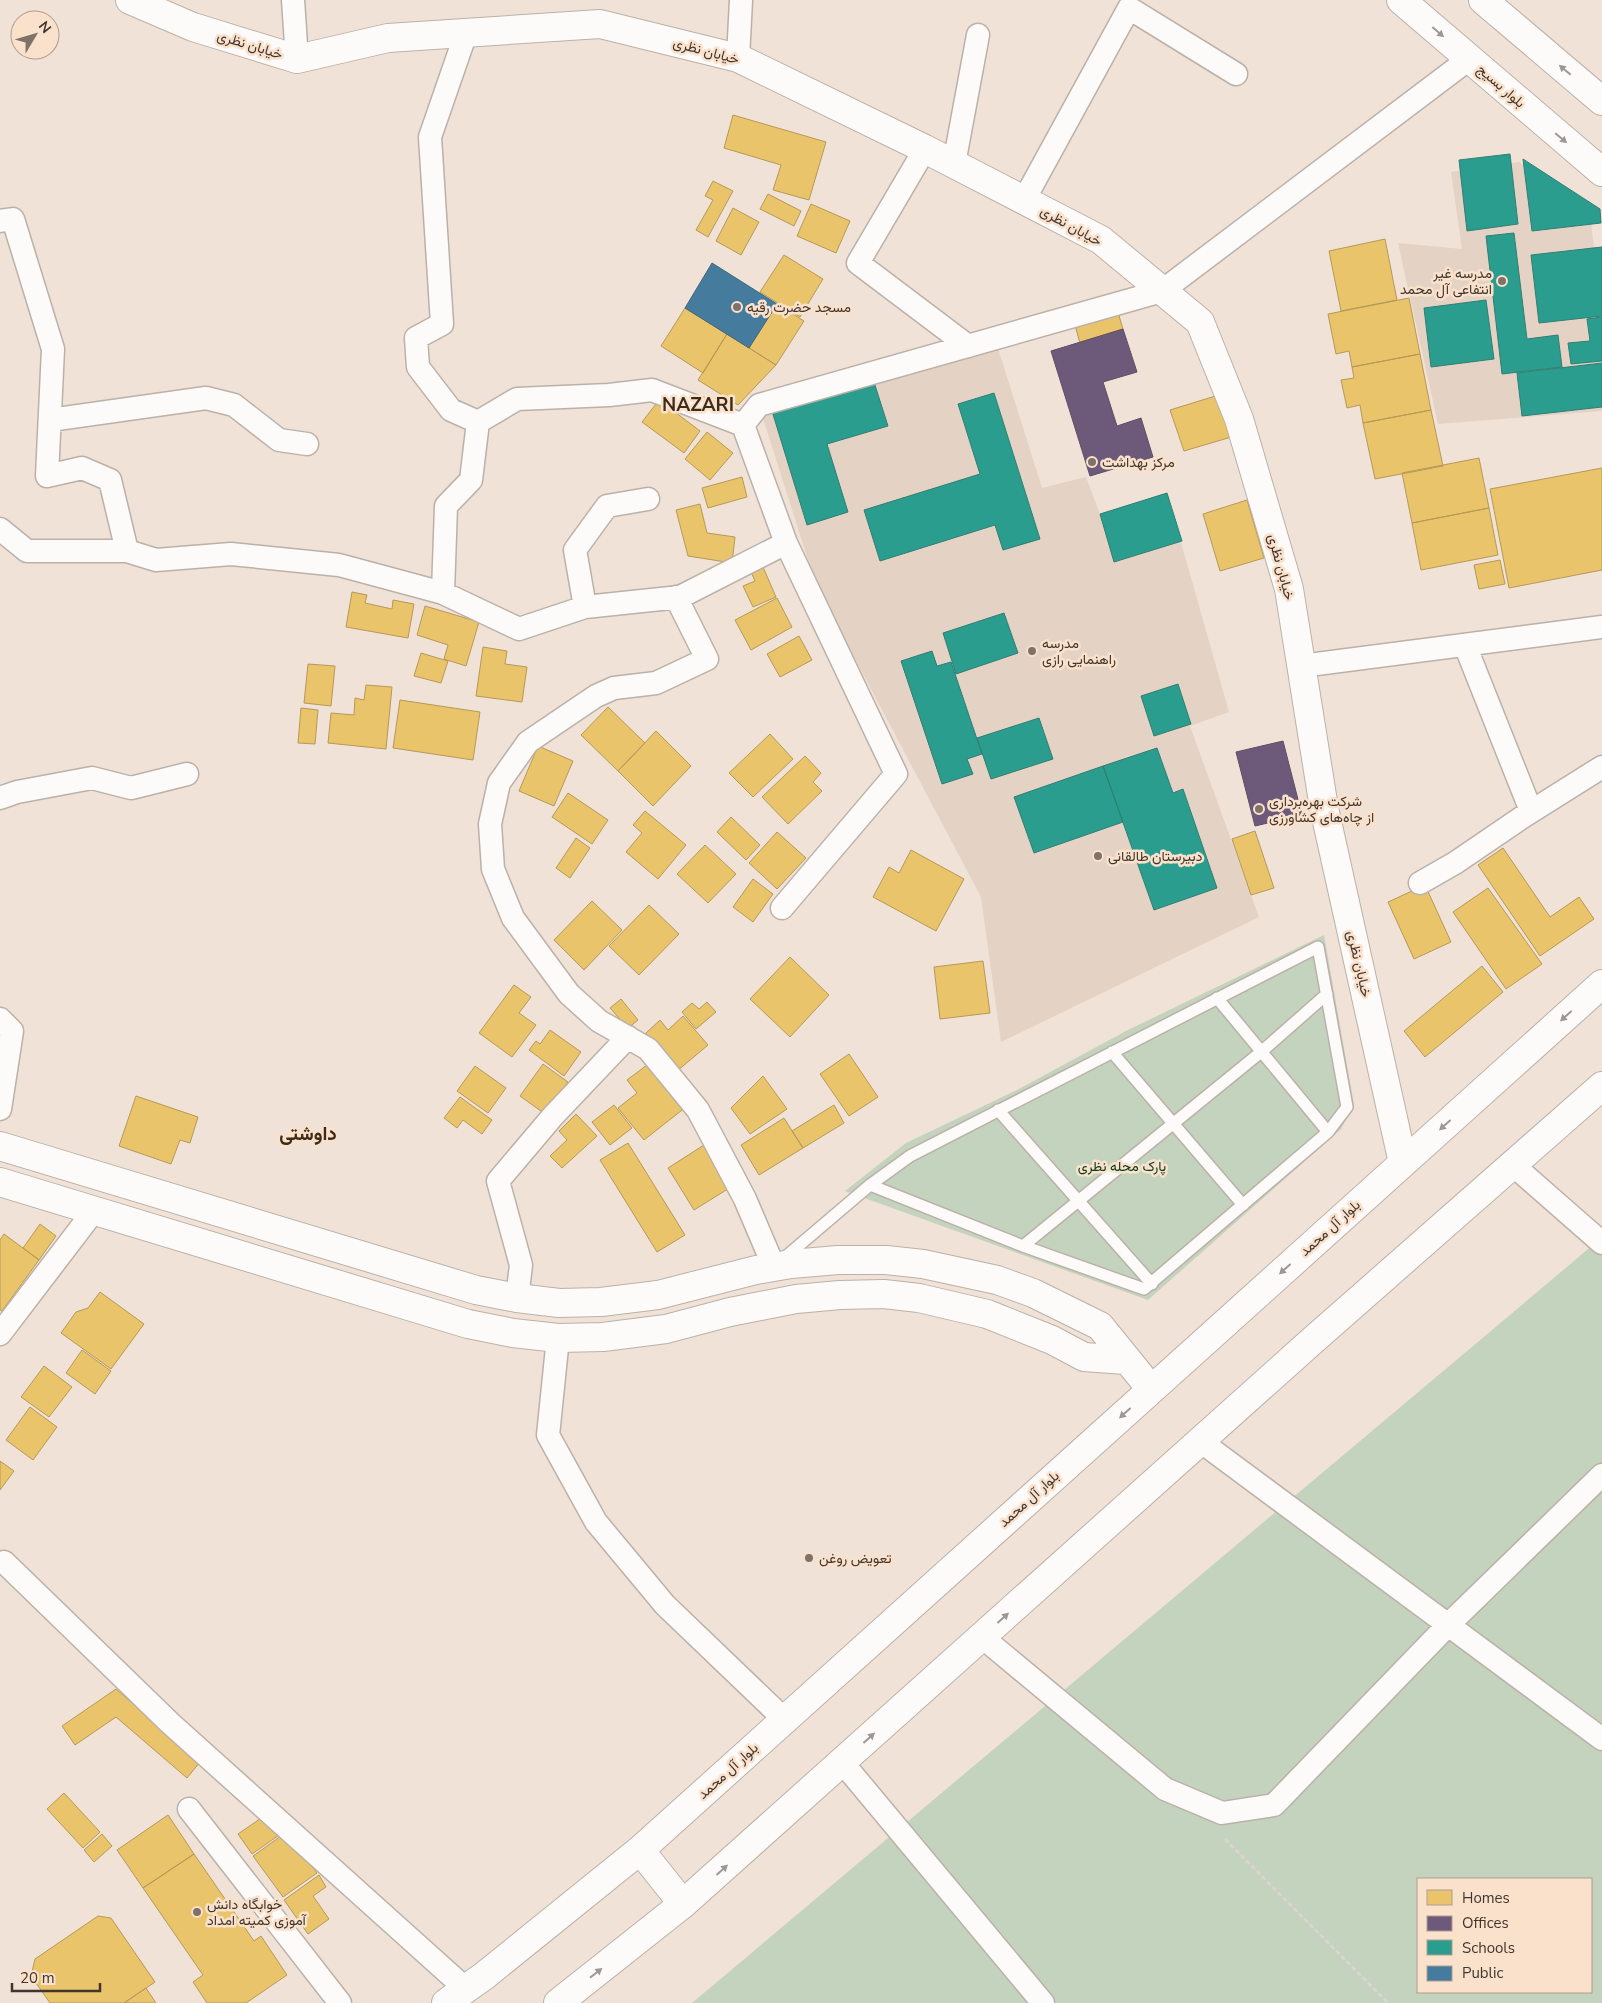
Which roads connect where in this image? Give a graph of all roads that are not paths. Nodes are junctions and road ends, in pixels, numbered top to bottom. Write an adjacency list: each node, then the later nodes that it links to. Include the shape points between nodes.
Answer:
1 (130, 0): 9 (main road, خیابان نظری, via 193,28)
2 (293, 0): 9 (street)
3 (741, 0): 8 (street)
4 (1401, 0): 10 (main road, بلوار بسیج, one-way to 10)
5 (1484, 0): 12 (main road, one-way to 5)
6 (466, 33): 8 (main road, خیابان نظری, via 600,24); 9 (main road, خیابان نظری, via 388,38); 21 (street, via 430,137 442,324 416,338 418,367 451,410)
7 (978, 35): 14 (street)
8 (738, 58): 13 (main road, خیابان نظری)
9 (297, 59)
10 (1469, 59): 15 (main road, بلوار بسیج, one-way to 15); 18 (street)
11 (1236, 74): 16 (street, via 1129,8)
12 (1602, 101)
13 (925, 149): 14 (main road, خیابان نظری); 19 (street, via 858,263)
14 (954, 164): 16 (main road, خیابان نظری)
15 (1602, 172)
16 (1024, 200): 18 (main road, خیابان نظری, via 1101,240)
17 (0, 221): 20 (street, via 13,219 53,349)
18 (1162, 291): 19 (street); 33 (main road, خیابان نظری, via 1200,322 1239,419 1289,589)
19 (968, 346): 22 (street, via 759,405)
20 (50, 420): 23 (street, via 206,398 234,404 279,440); 27 (street, via 47,476 82,468 110,480)
21 (478, 422): 22 (street, via 517,399 652,390); 28 (street, via 471,480 446,506)
22 (743, 424): 26 (street)
23 (307, 444)
24 (648, 499): 30 (street, via 608,506 575,550)
25 (0, 530): 27 (street, via 27,551)
26 (786, 543): 29 (street); 39 (street, via 896,774)
27 (127, 551): 28 (street, via 156,560 231,554 339,565)
28 (443, 592): 30 (street, via 519,629)
29 (676, 598): 30 (street); 44 (street, via 707,659 656,683 614,688 596,696 528,742 499,783 490,824 494,869 514,918 569,994 599,1021)
30 (586, 606)
31 (1602, 627): 32 (street)
32 (1464, 645): 33 (street); 37 (street)
33 (1301, 666): 53 (main road, خیابان نظری, via 1324,808)
34 (1602, 767): 37 (street)
35 (187, 774): 36 (street, via 131,788 92,778)
36 (0, 798)
37 (1531, 811): 38 (street, via 1455,864)
38 (1420, 883)
39 (782, 908)
40 (1602, 984): 53 (main road, بلوار آل محمد, one-way to 53)
41 (1327, 994): 42 (lane, via 1318,947); 46 (lane); 51 (lane, via 1347,1107)
42 (1217, 998): 45 (lane); 46 (lane)
43 (0, 1019): 48 (street, via 12,1031)
44 (628, 1037): 62 (street, via 648,1049 698,1110 745,1198); 64 (street, via 553,1116 498,1181 521,1265)
45 (1112, 1052): 49 (lane); 50 (lane)
46 (1262, 1052): 50 (lane); 51 (lane)
47 (1602, 1086): 54 (main road)
48 (0, 1109)
49 (998, 1110): 56 (lane, via 910,1156); 57 (lane)
50 (1173, 1123): 57 (lane); 58 (lane)
51 (1328, 1132): 58 (lane)
52 (0, 1146): 64 (main road, via 476,1290)
53 (1403, 1163): 68 (main road, بلوار آل محمد, one-way to 68)
54 (1513, 1164): 60 (street); 69 (main road)
55 (0, 1182): 59 (main road)
56 (870, 1185): 61 (lane); 62 (lane)
57 (1078, 1200): 61 (lane); 63 (lane)
58 (1243, 1205): 63 (lane)
59 (93, 1212): 65 (street); 66 (main road, via 468,1324)
60 (1602, 1243)
61 (1023, 1246): 63 (lane, via 1144,1289)
62 (774, 1267): 64 (main road, via 630,1300 559,1303); 67 (main road, via 838,1260 886,1260 961,1270 1033,1293 1100,1326)
63 (1152, 1284)
64 (518, 1298)
65 (0, 1334)
66 (558, 1338): 67 (main road, via 603,1337 666,1329 796,1298 884,1294 919,1298 987,1314 1052,1340 1084,1357); 74 (street, via 548,1435 596,1522 665,1605)
67 (1125, 1360): 68 (main road)
68 (1151, 1389): 74 (main road, بلوار آل محمد, one-way to 74)
69 (1200, 1442): 72 (street); 73 (main road, one-way to 69)
70 (1602, 1475): 72 (street)
71 (4, 1562): 80 (street)
72 (1448, 1625): 73 (street, via 1274,1805 1222,1813 1165,1789); 75 (street)
73 (982, 1636): 76 (main road, one-way to 73)
74 (785, 1720): 78 (main road, بلوار آل محمد)
75 (1602, 1739)
76 (842, 1762): 79 (main road, one-way to 76); 83 (street)
77 (189, 1809): 81 (street)
78 (640, 1850): 79 (main road); 80 (main road, بلوار آل محمد)
79 (683, 1904): 82 (main road, one-way to 79)
80 (456, 1996)
81 (340, 2003)
82 (558, 2003)
83 (1043, 2003)

